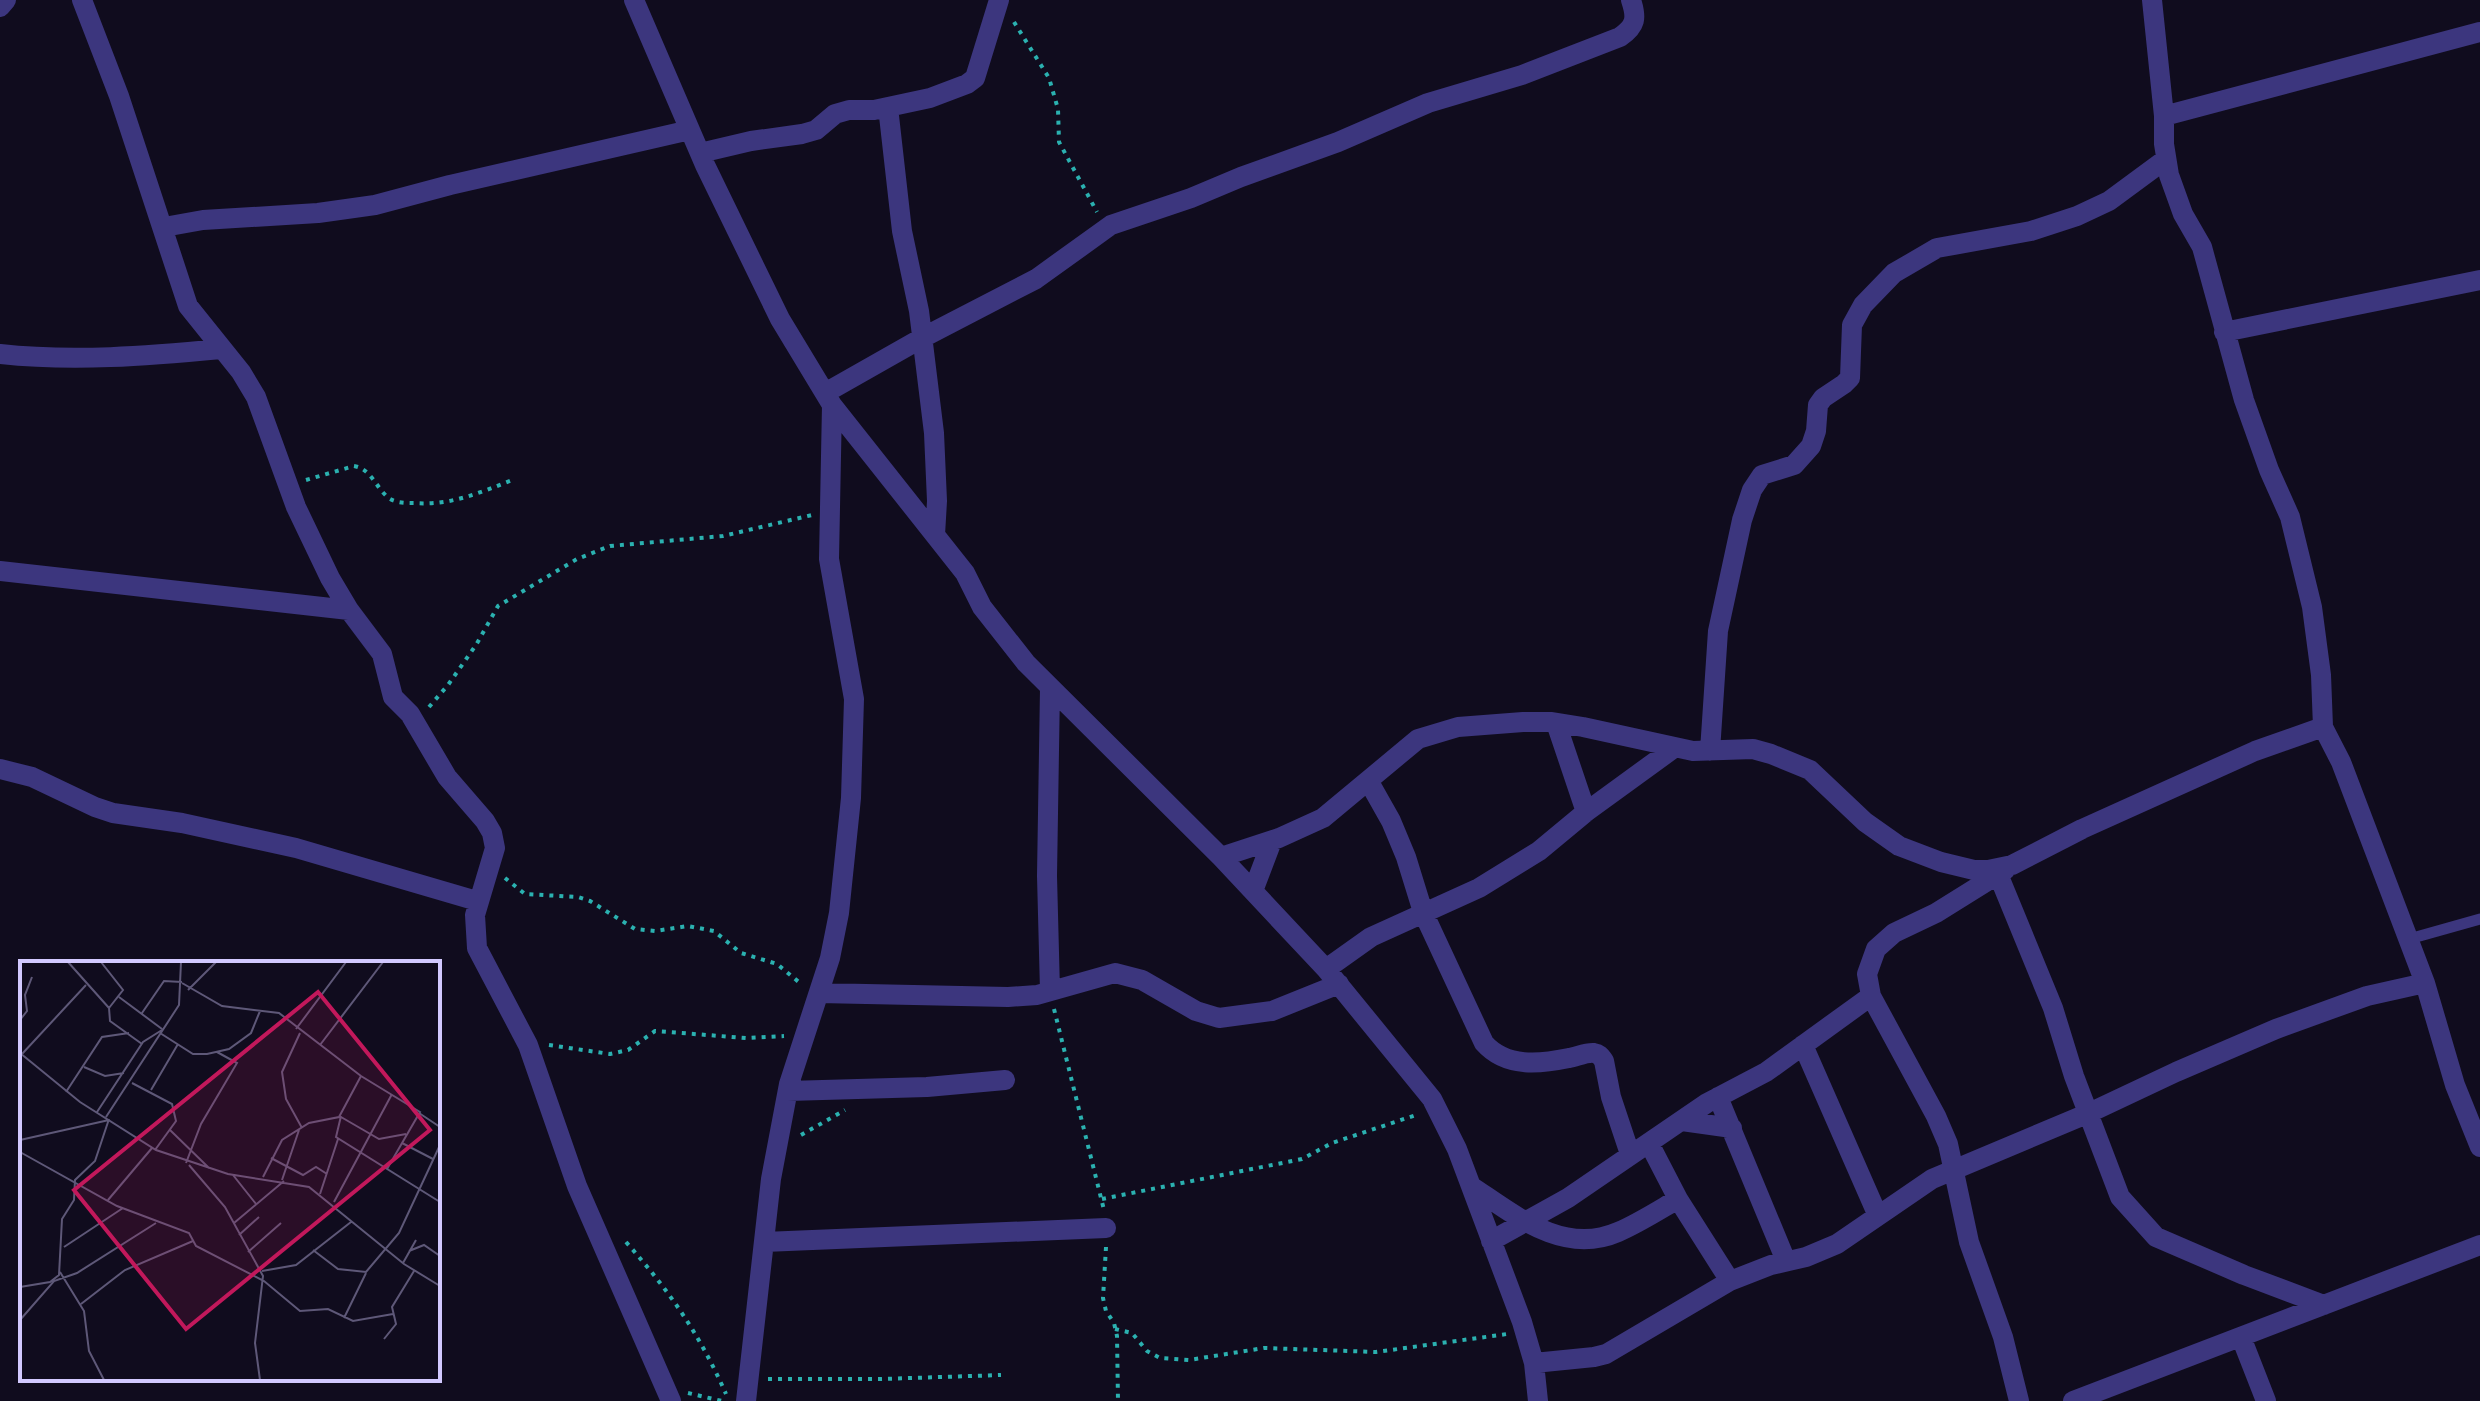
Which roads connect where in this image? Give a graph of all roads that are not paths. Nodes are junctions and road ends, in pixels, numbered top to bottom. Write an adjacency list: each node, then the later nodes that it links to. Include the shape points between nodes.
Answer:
1 (6, 0): 7 (street)
2 (82, 0): 14 (street)
3 (634, 0): 11 (street)
4 (999, 0): 9 (street, via 975,78 930,98)
5 (1631, 0): 17 (street, via 1636,15 1632,29 1600,46 1428,103 1106,229 1036,279)
6 (2152, 0): 10 (street)
7 (0, 7)
8 (2480, 32): 10 (street)
9 (888, 107): 12 (street, via 849,110 816,130); 17 (street, via 902,231)
10 (2164, 116): 13 (street)
11 (690, 130): 12 (street); 14 (street, via 375,205)
12 (700, 153): 20 (street, via 780,319)
13 (2166, 159): 16 (street, via 2178,201 2202,247); 28 (street, via 2109,201 2077,216 2031,231 1937,248 1894,273 1863,305 1852,325 1850,378 1818,405 1811,446 1794,465 1762,475 1752,490 1718,631)
14 (164, 227): 18 (street, via 188,306)
15 (2480, 280): 16 (street)
16 (2224, 332): 26 (street, via 2244,400 2290,517 2312,607)
17 (922, 338): 20 (street); 21 (street, via 934,433)
18 (221, 349): 19 (street, via 147,356); 23 (street, via 263,410 288,486)
19 (0, 354)
20 (828, 399): 21 (street); 43 (street, via 829,559 854,699 847,849 830,958)
21 (935, 535): 24 (street, via 965,573 982,607)
22 (0, 571): 23 (street)
23 (349, 610): 36 (street, via 378,647 393,697 492,833 495,848)
24 (1050, 688): 33 (street); 42 (street)
25 (1556, 723): 27 (street); 30 (street, via 1495,723 1434,733 1409,746); 31 (street)
26 (2323, 727): 34 (street, via 2173,787); 39 (street)
27 (1674, 748): 28 (street); 31 (street)
28 (1710, 751): 34 (street, via 1753,749 1792,761 1810,770 1899,846 1974,870)
29 (0, 769): 36 (street, via 32,777 113,813 296,848)
30 (1369, 782): 32 (street, via 1323,818); 37 (street, via 1406,857)
31 (1586, 812): 37 (street, via 1539,851 1479,888)
32 (1272, 841): 33 (street); 35 (street)
33 (1221, 857): 35 (street)
34 (2005, 870): 44 (street, via 1894,933 1876,949 1867,974); 49 (street)
35 (1253, 891): 40 (street)
36 (477, 901): 69 (street, via 477,948 527,1042 577,1186)
37 (1423, 912): 40 (street, via 1371,937); 54 (street, via 1492,1052 1523,1063 1591,1053 1604,1061)
38 (2480, 919): 39 (lane)
39 (2409, 939): 41 (street)
40 (1333, 976): 42 (street, via 1272,1011 1219,1018 1142,980 1115,973); 56 (street, via 1432,1099)
41 (2425, 983): 49 (street, via 2367,996 2276,1029); 53 (street)
42 (1050, 991): 43 (street, via 1008,997)
43 (819, 993): 47 (street)
44 (1871, 996): 45 (street); 55 (street, via 1936,1116)
45 (1803, 1045): 48 (street); 58 (street)
46 (1005, 1080): 47 (street)
47 (788, 1091): 62 (street)
48 (1718, 1097): 50 (street); 51 (street)
49 (2089, 1113): 55 (street); 66 (street, via 2120,1197 2156,1237)
50 (1682, 1121): 51 (street); 52 (street)
51 (1732, 1128): 64 (street)
52 (1649, 1143): 54 (street); 57 (street)
53 (2480, 1147)
54 (1630, 1154): 59 (street)
55 (1954, 1170): 58 (street, via 1913,1190); 72 (street, via 1969,1242)
56 (1471, 1186): 59 (street); 61 (street)
57 (1678, 1199): 59 (street, via 1617,1233 1583,1241); 65 (street)
58 (1878, 1216): 64 (street, via 1837,1244)
59 (1525, 1222): 61 (street)
60 (1106, 1228): 62 (street)
61 (1491, 1241): 68 (street)
62 (764, 1242): 70 (street)
63 (2480, 1245): 66 (street)
64 (1786, 1261): 65 (street)
65 (1730, 1281): 68 (street, via 1606,1354)
66 (2324, 1305): 67 (street)
67 (2241, 1337): 73 (street); 74 (street)
68 (1534, 1363): 71 (street)
69 (668, 1394)
70 (746, 1401)
71 (1538, 1401)
72 (2019, 1401)
73 (2073, 1401)
74 (2266, 1401)

